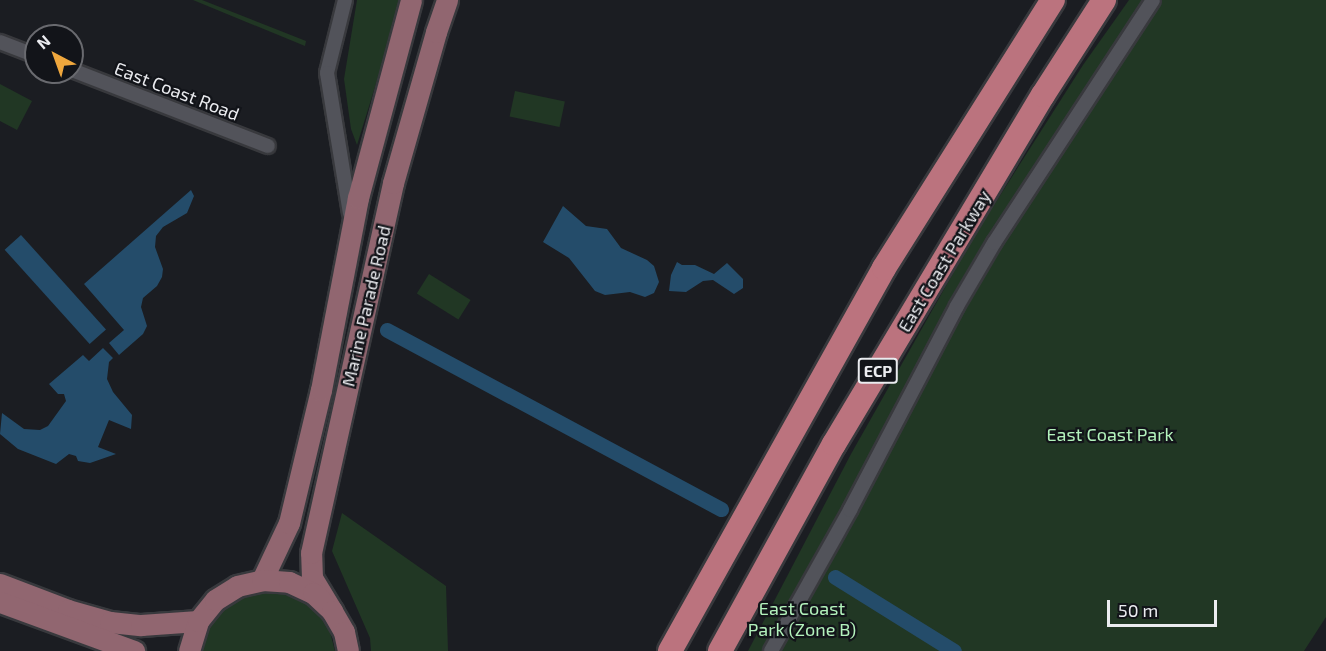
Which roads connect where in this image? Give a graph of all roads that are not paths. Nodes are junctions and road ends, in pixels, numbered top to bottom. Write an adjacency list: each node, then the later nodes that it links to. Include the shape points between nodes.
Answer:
1 (345, 0): 13 (street, Marine Parade Road, via 327,73)
2 (411, 0): 13 (main road, Marine Parade Road, via 384,93)
3 (447, 0): 17 (main road, Marine Parade Road, via 393,183 311,553 312,578)
4 (1053, 0): 24 (highway, ECP, via 884,268)
5 (1104, 0): 11 (highway, East Coast Parkway / ECP)
6 (1120, 0): 11 (highway, ECP, via 1088,46)
7 (1153, 0): 26 (street, via 962,297)
8 (0, 42): 9 (street)
9 (24, 51)
10 (84, 75): 12 (street, East Coast Road)
11 (1043, 95): 25 (highway, East Coast Parkway / ECP, via 834,444)
12 (268, 146)
13 (353, 227): 14 (main road, Marine Parade Road, via 290,523)
14 (262, 580): 17 (main road, via 289,582 313,593); 18 (main road, via 237,586 215,600)
15 (0, 584): 18 (main road, via 110,622 141,625)
16 (0, 602): 19 (main road)
17 (332, 611): 23 (main road, Marine Parade Road, via 344,632)
18 (198, 621): 22 (main road)
19 (82, 630): 20 (main road); 21 (main road)
20 (98, 651)
21 (134, 651)
22 (189, 651)
23 (348, 651)
24 (670, 651)
25 (720, 651)
26 (771, 651)

